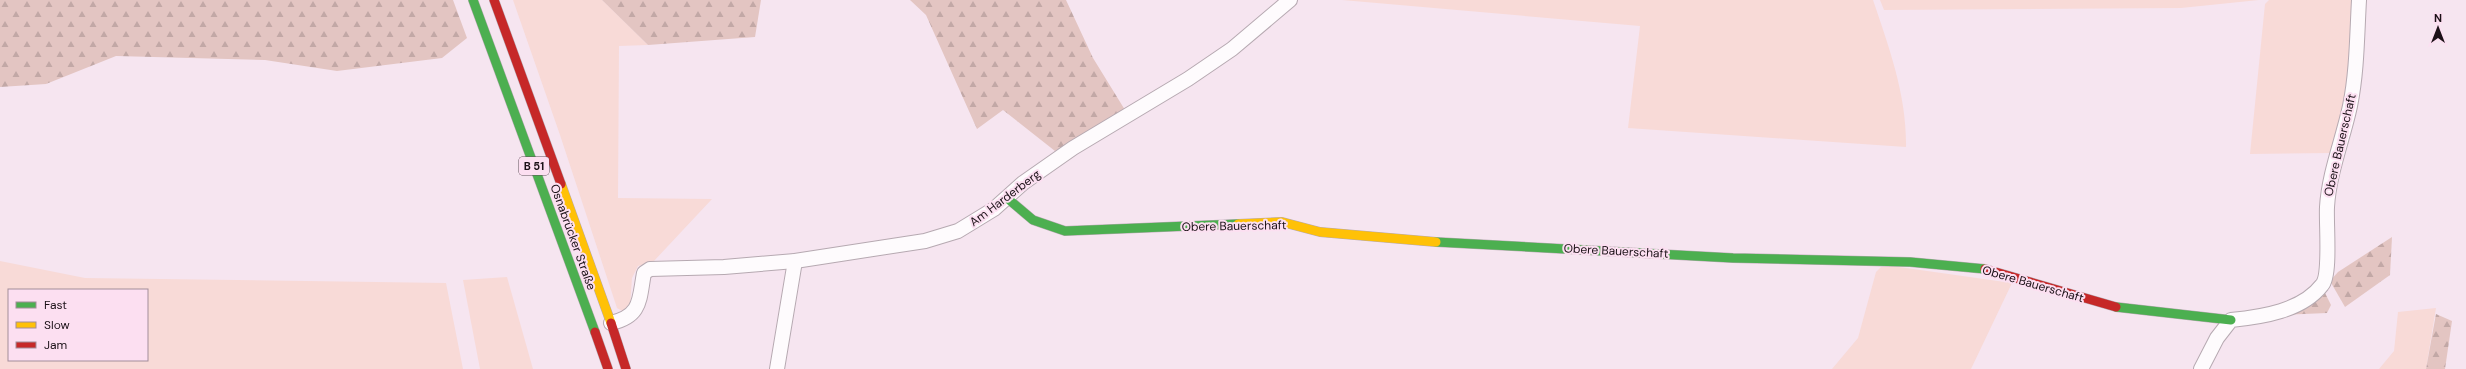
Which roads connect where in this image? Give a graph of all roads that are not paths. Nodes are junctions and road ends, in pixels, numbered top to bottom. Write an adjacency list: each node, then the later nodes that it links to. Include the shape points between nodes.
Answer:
1 (473, 0): 9 (main road, Osnabrücker Straße / B 51)
2 (494, 0): 8 (main road, Osnabrücker Straße / B 51)
3 (1290, 0): 5 (street, Am Harderberg, via 1232,49 1188,79 1073,148 1023,183)
4 (2359, 0): 7 (street, Obere Bauerschaft, via 2350,105 2327,206 2327,268 2324,284 2305,302 2258,317)
5 (1007, 198): 6 (street, Am Harderberg, via 980,219 958,231 925,241); 7 (main road, Obere Bauerschaft, via 1024,216 1046,227 1065,231 1282,222 1320,232 1396,240 1733,258 1910,262 1980,268 2115,307)
6 (795, 261): 8 (street, Am Harderberg, via 724,267 650,268 644,273 638,307 632,316); 11 (street)
7 (2231, 320): 12 (street, via 2217,338)
8 (611, 323): 10 (main road, Osnabrücker Straße / B 51)
9 (608, 369)
10 (626, 369)
11 (778, 369)
12 (2201, 369)

